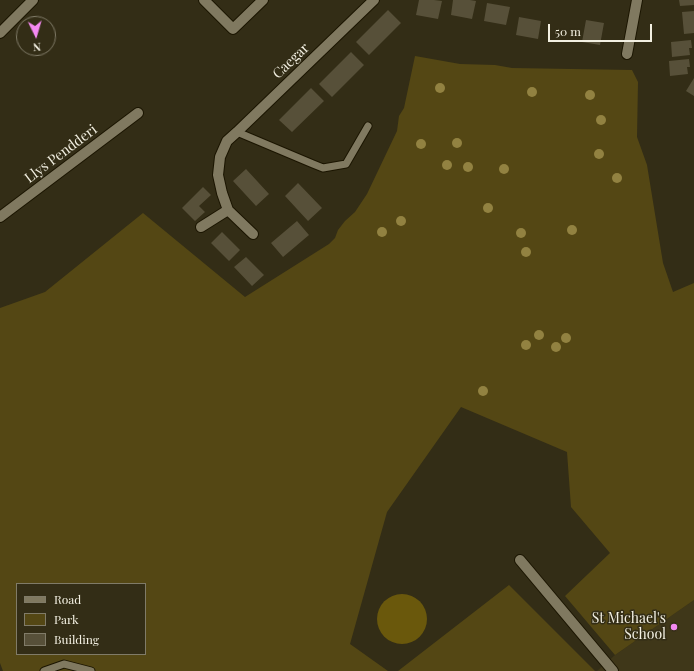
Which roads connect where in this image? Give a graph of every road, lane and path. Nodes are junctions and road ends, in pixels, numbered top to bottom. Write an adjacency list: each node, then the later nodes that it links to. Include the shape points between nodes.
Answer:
1 (32, 0): 6 (street)
2 (204, 0): 3 (street, via 233,29)
3 (263, 0)
4 (374, 0): 10 (street, Caegar)
5 (637, 0): 7 (street)
6 (0, 33)
7 (627, 54)
8 (138, 113): 12 (street, Llys Pendderi)
9 (368, 126): 10 (lane, via 346,164 323,168)
10 (237, 132): 11 (street, Caegar, via 226,140 220,157 218,175)
11 (228, 210): 13 (street); 14 (street)
12 (0, 218)
13 (202, 227)
14 (253, 234)
15 (520, 560): 18 (street)
16 (44, 671): 17 (lane, via 64,664)
17 (92, 671)
18 (613, 671)

